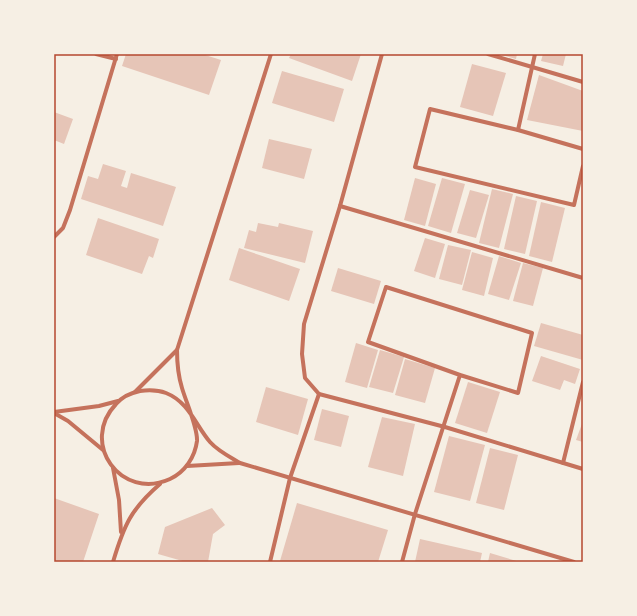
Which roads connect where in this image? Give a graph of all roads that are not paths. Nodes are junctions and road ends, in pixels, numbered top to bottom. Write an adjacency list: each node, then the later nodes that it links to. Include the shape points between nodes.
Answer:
1 (96, 54): 7 (street)
2 (117, 54): 7 (street)
3 (271, 54): 16 (street)
4 (382, 54): 13 (street)
5 (488, 54): 8 (street)
6 (535, 54): 8 (street)
7 (116, 59): 14 (street, via 70,210 63,228)
8 (531, 67): 9 (street); 10 (street)
9 (583, 82)
10 (518, 130): 11 (street); 12 (street, via 430,110 415,167 574,205)
11 (583, 149)
12 (583, 166)
13 (340, 206): 15 (street); 20 (street, via 304,324 302,354 306,378)
14 (54, 237)
15 (583, 278)
16 (177, 350): 19 (street); 23 (street, via 178,371)
17 (460, 375): 17 (street, via 518,393 532,333 386,287 368,342); 24 (street)
18 (583, 382): 27 (street)
19 (135, 392): 21 (street); 23 (street, via 150,390 166,393 180,401)
20 (319, 394): 24 (street); 31 (street)
21 (120, 400): 22 (street); 25 (street, via 110,410 104,423)
22 (54, 413): 25 (street)
23 (190, 413): 26 (street, via 210,442); 28 (street, via 197,440)
24 (445, 427): 27 (street); 33 (street)
25 (103, 450): 29 (street)
26 (240, 463): 28 (street); 31 (street)
27 (563, 463): 30 (street)
28 (187, 466): 32 (street, via 176,477)
29 (113, 468): 32 (street, via 123,477 135,482 148,485); 34 (street, via 120,500)
30 (583, 469)
31 (290, 478): 33 (street); 36 (street)
32 (161, 483): 34 (street, via 143,499)
33 (415, 514): 37 (street); 38 (street)
34 (122, 533): 35 (street)
35 (113, 562)
36 (270, 562)
37 (402, 562)
38 (574, 562)

